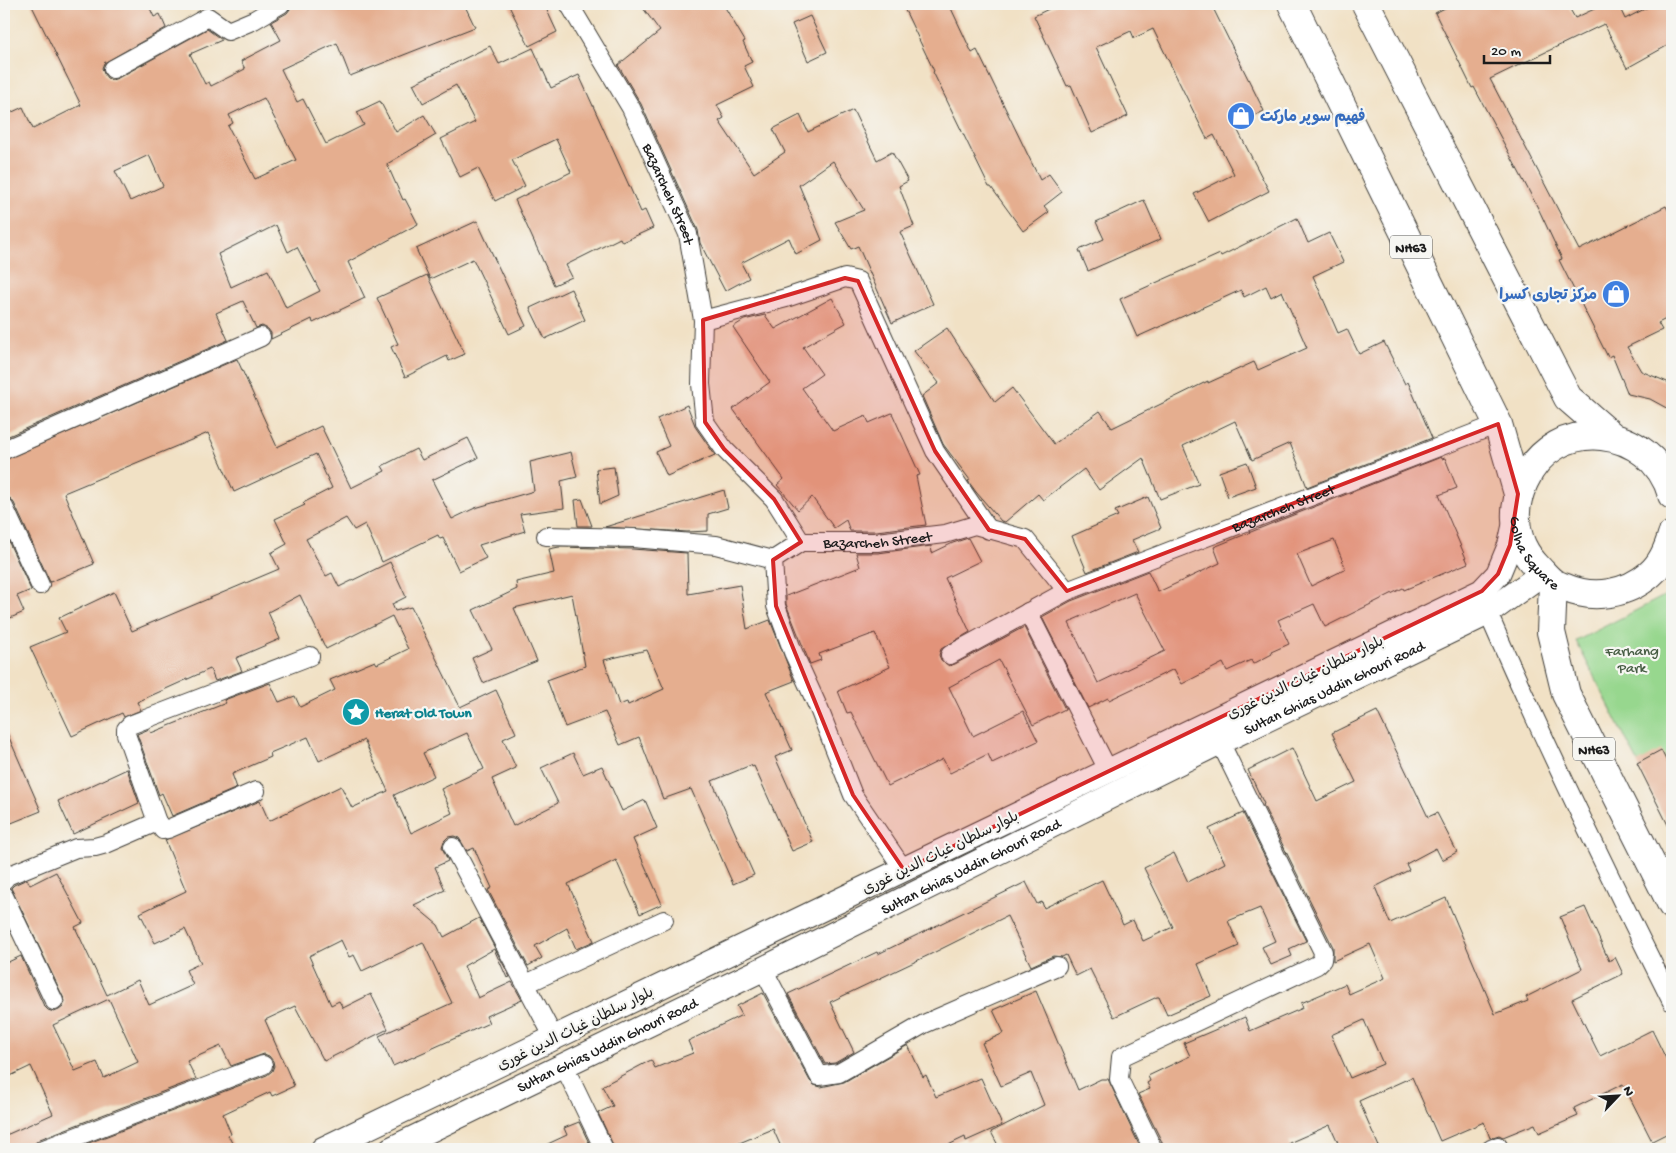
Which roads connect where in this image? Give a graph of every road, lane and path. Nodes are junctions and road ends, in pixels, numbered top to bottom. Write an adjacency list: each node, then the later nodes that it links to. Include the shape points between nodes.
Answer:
1 (281, 4): 5 (street, via 228,31 208,17)
2 (569, 4): 6 (street, Bazarcheh Street, via 631,108 688,234)
3 (1292, 4): 8 (highway, NH63)
4 (1366, 4): 9 (highway, via 1568,398)
5 (113, 69)
6 (703, 320): 16 (street, via 845,278 858,281 935,451); 19 (street, Bazarcheh Street, via 705,422 724,449 774,499)
7 (261, 337): 11 (street)
8 (1498, 424): 14 (highway, NH63); 23 (street, Bazarcheh Street)
9 (1613, 437): 10 (highway, Golha Square); 14 (highway, Golha Square, via 1588,435 1565,441 1544,454 1528,472)
10 (1640, 448): 12 (street, via 1656,462); 13 (highway, Golha Square, via 1657,463)
11 (4, 450)
12 (1672, 465)
13 (1672, 495)
14 (1517, 506): 21 (highway, Golha Square, via 1519,539 1528,558); 24 (street, بلوار سلطان غیاث الدین غوری, via 1510,545)
15 (4, 507): 22 (street)
16 (989, 530): 19 (street, Bazarcheh Street, via 975,525 945,534 877,542); 23 (street, Bazarcheh Street, via 1025,539)
17 (1672, 535): 21 (highway, Golha Square, via 1667,552 1651,573 1629,588 1603,595 1577,593)
18 (546, 536): 20 (street, via 633,538 716,546)
19 (801, 542): 20 (street)
20 (773, 560): 33 (street, via 776,606 853,795)
21 (1548, 578): 24 (street, Sultan Ghias Uddin Ghouri Road); 36 (highway, NH63, via 1551,632 1566,694)
22 (40, 585)
23 (1067, 591): 25 (street)
24 (1485, 602): 28 (street, Sultan Ghias Uddin Ghouri Road); 29 (street, بلوار سلطان غیاث الدین غوری); 42 (street, via 1520,688)
25 (1028, 612): 26 (street); 29 (street)
26 (950, 655)
27 (310, 656): 31 (street, via 130,725 126,734)
28 (1220, 742): 39 (street, Sultan Ghias Uddin Ghouri Road); 46 (street, via 1323,952 1322,960 1121,1057 1119,1079)
29 (1109, 772): 33 (street, بلوار سلطان غیاث الدین غوری)
30 (256, 791): 31 (street, via 168,829 163,830)
31 (157, 822): 34 (street, via 106,844 76,848)
32 (454, 846): 40 (street)
33 (904, 870): 43 (street, بلوار سلطان غیاث الدین غوری)
34 (4, 880)
35 (4, 899): 41 (street)
36 (1672, 905)
37 (664, 920): 40 (street)
38 (1057, 966): 39 (street, via 924,1024 839,1073 819,1076)
39 (763, 969): 45 (street, Sultan Ghias Uddin Ghouri Road)
40 (526, 984): 43 (street)
41 (54, 1002)
42 (1672, 1002)
43 (554, 1038): 48 (street, بلوار سلطان غیاث الدین غوری)
44 (263, 1065): 47 (street)
45 (564, 1066): 49 (street, Sultan Ghias Uddin Ghouri Road); 50 (street)
46 (1152, 1147)
47 (44, 1149)
48 (323, 1149)
49 (391, 1149)
50 (604, 1149)

